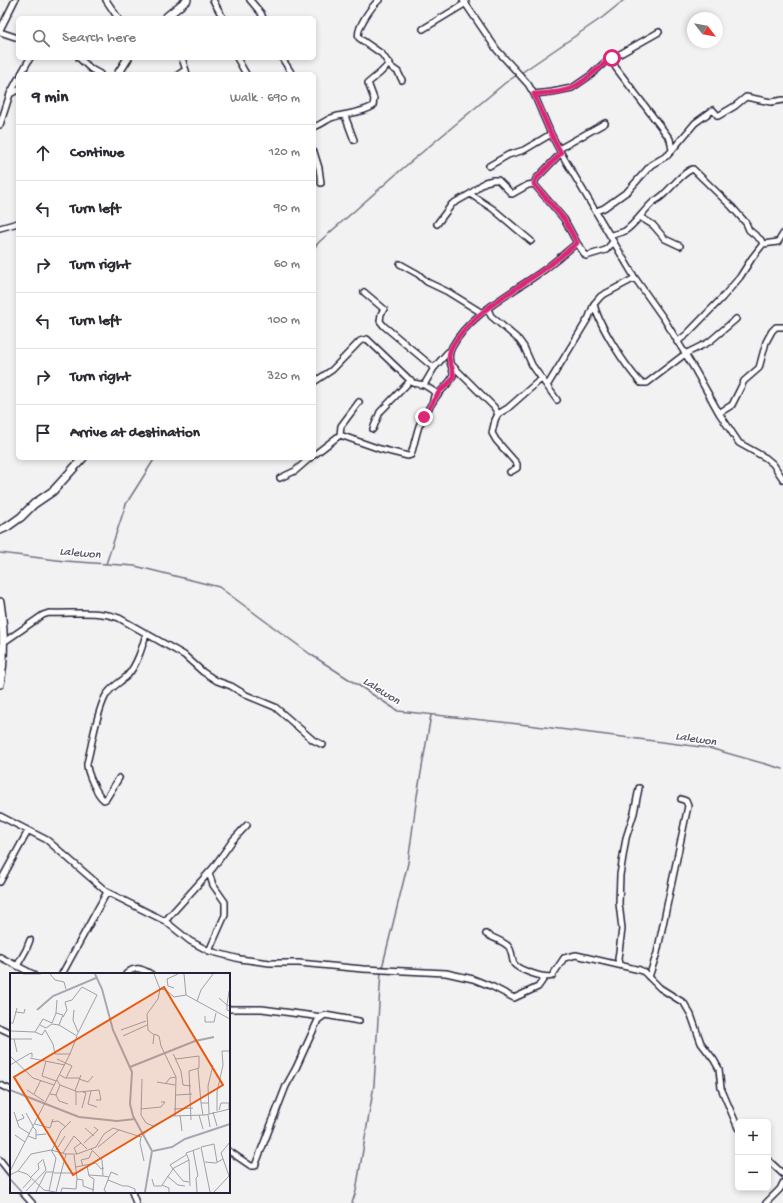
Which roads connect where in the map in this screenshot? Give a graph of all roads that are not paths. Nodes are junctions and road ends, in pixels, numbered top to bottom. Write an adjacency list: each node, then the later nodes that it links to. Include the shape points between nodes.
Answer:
1 (16, 0): 13 (street)
2 (106, 0): 8 (street)
3 (187, 0): 9 (street)
4 (213, 0): 10 (street)
5 (250, 0): 11 (street)
6 (380, 0): 23 (street, via 359,28 358,35)
7 (464, 2): 12 (street); 34 (street, via 497,50)
8 (117, 16)
9 (167, 16)
10 (222, 16)
11 (262, 16)
12 (423, 29)
13 (0, 31): 15 (street)
14 (659, 32): 16 (street)
15 (16, 37)
16 (611, 59): 34 (street, via 572,88); 43 (street, via 670,139)
17 (29, 60): 24 (street)
18 (81, 60): 25 (street)
19 (127, 60): 26 (street)
20 (183, 60): 27 (street)
21 (238, 60): 28 (street)
22 (283, 60): 29 (street)
23 (390, 63): 30 (street); 36 (street, via 368,83 374,99 373,106)
24 (22, 72)
25 (96, 72)
26 (119, 72)
27 (186, 72)
28 (245, 72)
29 (291, 72)
30 (402, 80)
31 (16, 83): 33 (street)
32 (16, 91): 33 (street)
33 (10, 94): 37 (street)
34 (534, 94): 41 (street)
35 (783, 100): 43 (street, via 771,102 748,97 718,116 713,110 695,123)
36 (345, 116): 40 (street, via 329,119); 42 (street)
37 (1, 119): 39 (street)
38 (605, 124): 44 (street)
39 (0, 125)
40 (316, 126)
41 (551, 134): 44 (street); 46 (street)
42 (354, 140)
43 (672, 150): 50 (street, via 651,165 628,191)
44 (560, 151): 48 (street); 50 (street)
45 (316, 158): 47 (street)
46 (489, 166)
47 (321, 183)
48 (534, 184): 49 (street, via 512,194 498,180 493,180 484,182); 60 (street, via 564,219)
49 (470, 194): 53 (street, via 452,204); 57 (street)
50 (596, 211): 56 (street)
51 (640, 217): 56 (street, via 624,231); 61 (street, via 688,171 693,170 732,207 746,223 748,230); 62 (street, via 653,225 665,239)
52 (16, 224): 54 (street)
53 (437, 224)
54 (0, 228)
55 (783, 234): 59 (street)
56 (610, 235): 58 (street)
57 (531, 241)
58 (613, 242): 60 (street, via 606,250 586,256); 64 (street)
59 (780, 242): 61 (street)
60 (577, 243): 67 (street)
61 (763, 244): 71 (street, via 722,298)
62 (680, 246)
63 (400, 264): 68 (street)
64 (635, 278): 66 (street, via 601,296); 71 (street)
65 (364, 292): 75 (street, via 384,309 380,321 384,326)
66 (594, 304): 73 (street, via 596,314 641,383 647,383); 80 (street, via 590,317)
67 (488, 309): 68 (street); 76 (street, via 491,316 519,340)
68 (482, 313): 72 (street, via 459,336)
69 (736, 319): 73 (street, via 708,342)
70 (783, 327): 84 (street, via 776,327 772,331 766,342 759,368 744,381 732,405)
71 (677, 342): 73 (street)
72 (450, 352): 74 (street); 75 (street)
73 (685, 354): 84 (street)
74 (449, 361): 83 (street, via 453,376); 85 (street)
75 (434, 368): 79 (street)
76 (542, 379): 80 (street); 85 (street)
77 (411, 380): 78 (street, via 367,339 360,341 332,370); 79 (street, via 413,383); 86 (street, via 380,412)
78 (316, 381)
79 (424, 385): 83 (street, via 435,392)
80 (547, 386): 81 (street)
81 (557, 400)
82 (359, 402): 87 (street, via 341,426)
83 (432, 404): 87 (street, via 419,426 411,455 380,449)
84 (719, 413): 93 (street, via 739,443 766,458)
85 (498, 414): 91 (street, via 492,432 517,464)
86 (373, 429)
87 (340, 435): 88 (street)
88 (316, 453)
89 (81, 460): 94 (street, via 53,491)
90 (308, 460): 92 (street)
91 (510, 472)
92 (280, 478)
93 (783, 479)
94 (0, 530)
95 (0, 602): 97 (street)
96 (146, 634): 97 (street, via 112,615 48,613); 99 (street, via 184,655 217,681 275,707); 100 (street, via 129,673 104,698 94,728 87,763 94,786 104,800)
97 (4, 642): 98 (street)
98 (0, 684)
99 (322, 745)
100 (119, 778)
101 (639, 788): 114 (street, via 626,838 620,875 619,903 622,929)
102 (681, 799): 121 (street, via 686,801 688,806 657,953)
103 (0, 816): 105 (street)
104 (247, 825): 106 (street)
105 (28, 830): 107 (street); 108 (street, via 47,840)
106 (209, 873): 109 (street); 112 (street, via 213,885 225,902 225,915)
107 (0, 882)
108 (107, 892): 109 (street); 117 (street)
109 (165, 921): 112 (street)
110 (486, 934): 120 (street, via 510,947 517,966)
111 (30, 940): 115 (street)
112 (209, 952): 120 (street, via 270,963 446,973 473,979 514,998 538,987)
113 (0, 957): 115 (street)
114 (619, 964): 120 (street, via 571,955 562,960 552,976); 121 (street, via 640,970)
115 (17, 966): 116 (street)
116 (31, 973)
117 (63, 973)
118 (127, 973): 119 (street, via 137,968)
119 (149, 973)
120 (545, 977)
121 (649, 977): 129 (street, via 684,1004 691,1014 700,1043 719,1069 721,1088)
122 (230, 1009): 123 (street, via 262,1009)
123 (322, 1017): 124 (street, via 325,1015); 130 (street, via 318,1020 286,1086 255,1166)
124 (359, 1021)
125 (0, 1028): 126 (street)
126 (10, 1033)
127 (0, 1085): 128 (street)
128 (10, 1090)
129 (735, 1121)
130 (230, 1152)
131 (0, 1160): 133 (street)
132 (771, 1163): 134 (street)
133 (10, 1173)
134 (783, 1174)
135 (783, 1183): 140 (street)
136 (23, 1193): 138 (street)
137 (132, 1193): 139 (street)
138 (32, 1203)
139 (136, 1203)
140 (766, 1203)

